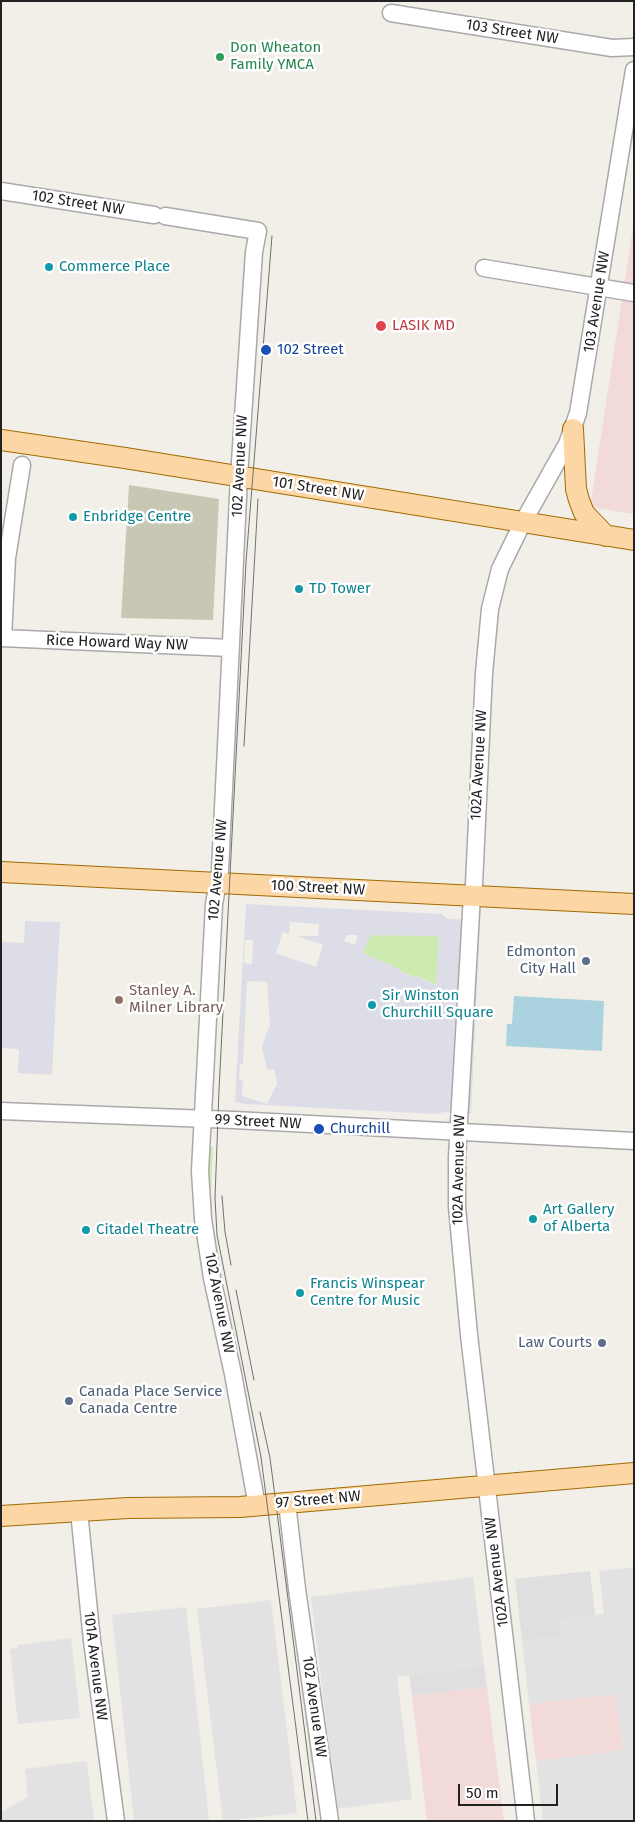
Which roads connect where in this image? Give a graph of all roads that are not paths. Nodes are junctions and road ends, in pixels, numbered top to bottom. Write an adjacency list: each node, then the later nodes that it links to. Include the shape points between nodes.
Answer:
1 (391, 13): 2 (street, 103 Street NW, via 612,48)
2 (634, 47)
3 (634, 70): 7 (street, 103 Avenue NW)
4 (1, 191): 5 (street, 102 Street NW)
5 (258, 231): 12 (street, 102 Avenue NW)
6 (484, 268): 7 (street)
7 (599, 287): 8 (street); 9 (street, 103 Avenue NW, via 582,398)
8 (634, 293)
9 (573, 429): 13 (street, 103 Avenue NW); 14 (main road, via 579,500 584,514)
10 (1, 440): 12 (main road, 101 Street NW)
11 (22, 465): 16 (street, Rice Howard Way NW, via 7,558)
12 (239, 476): 13 (main road, 101 Street NW); 17 (street, 102 Avenue NW)
13 (523, 522): 14 (main road, 101 Street NW); 20 (street, 102A Avenue NW, via 500,569 489,618)
14 (606, 536): 15 (main road, 101 Street NW)
15 (634, 540)
16 (2, 638): 17 (street, Rice Howard Way NW)
17 (231, 648): 19 (street, 102 Avenue NW)
18 (1, 872): 19 (main road, 100 Street NW)
19 (218, 883): 20 (main road, 100 Street NW); 23 (street, 102 Avenue NW, via 214,904)
20 (472, 895): 21 (main road, 100 Street NW); 24 (street, 102A Avenue NW)
21 (634, 904)
22 (1, 1111): 23 (street, 99 Street NW)
23 (202, 1120): 24 (street, 99 Street NW); 29 (street, 102 Avenue NW, via 200,1171 203,1219)
24 (459, 1133): 25 (street, 99 Street NW); 27 (street, 102A Avenue NW, via 458,1228)
25 (634, 1142)
26 (634, 1473): 27 (main road, 97 Street NW)
27 (486, 1486): 28 (main road, 97 Street NW); 34 (street, 102A Avenue NW)
28 (287, 1503): 29 (main road, 97 Street NW); 33 (street, 102 Avenue NW)
29 (257, 1506): 30 (main road, 97 Street NW)
30 (79, 1511): 31 (main road, 97 Street NW); 32 (street, 101A Avenue NW)
31 (1, 1516)
32 (116, 1821)
33 (330, 1821)
34 (526, 1821)

